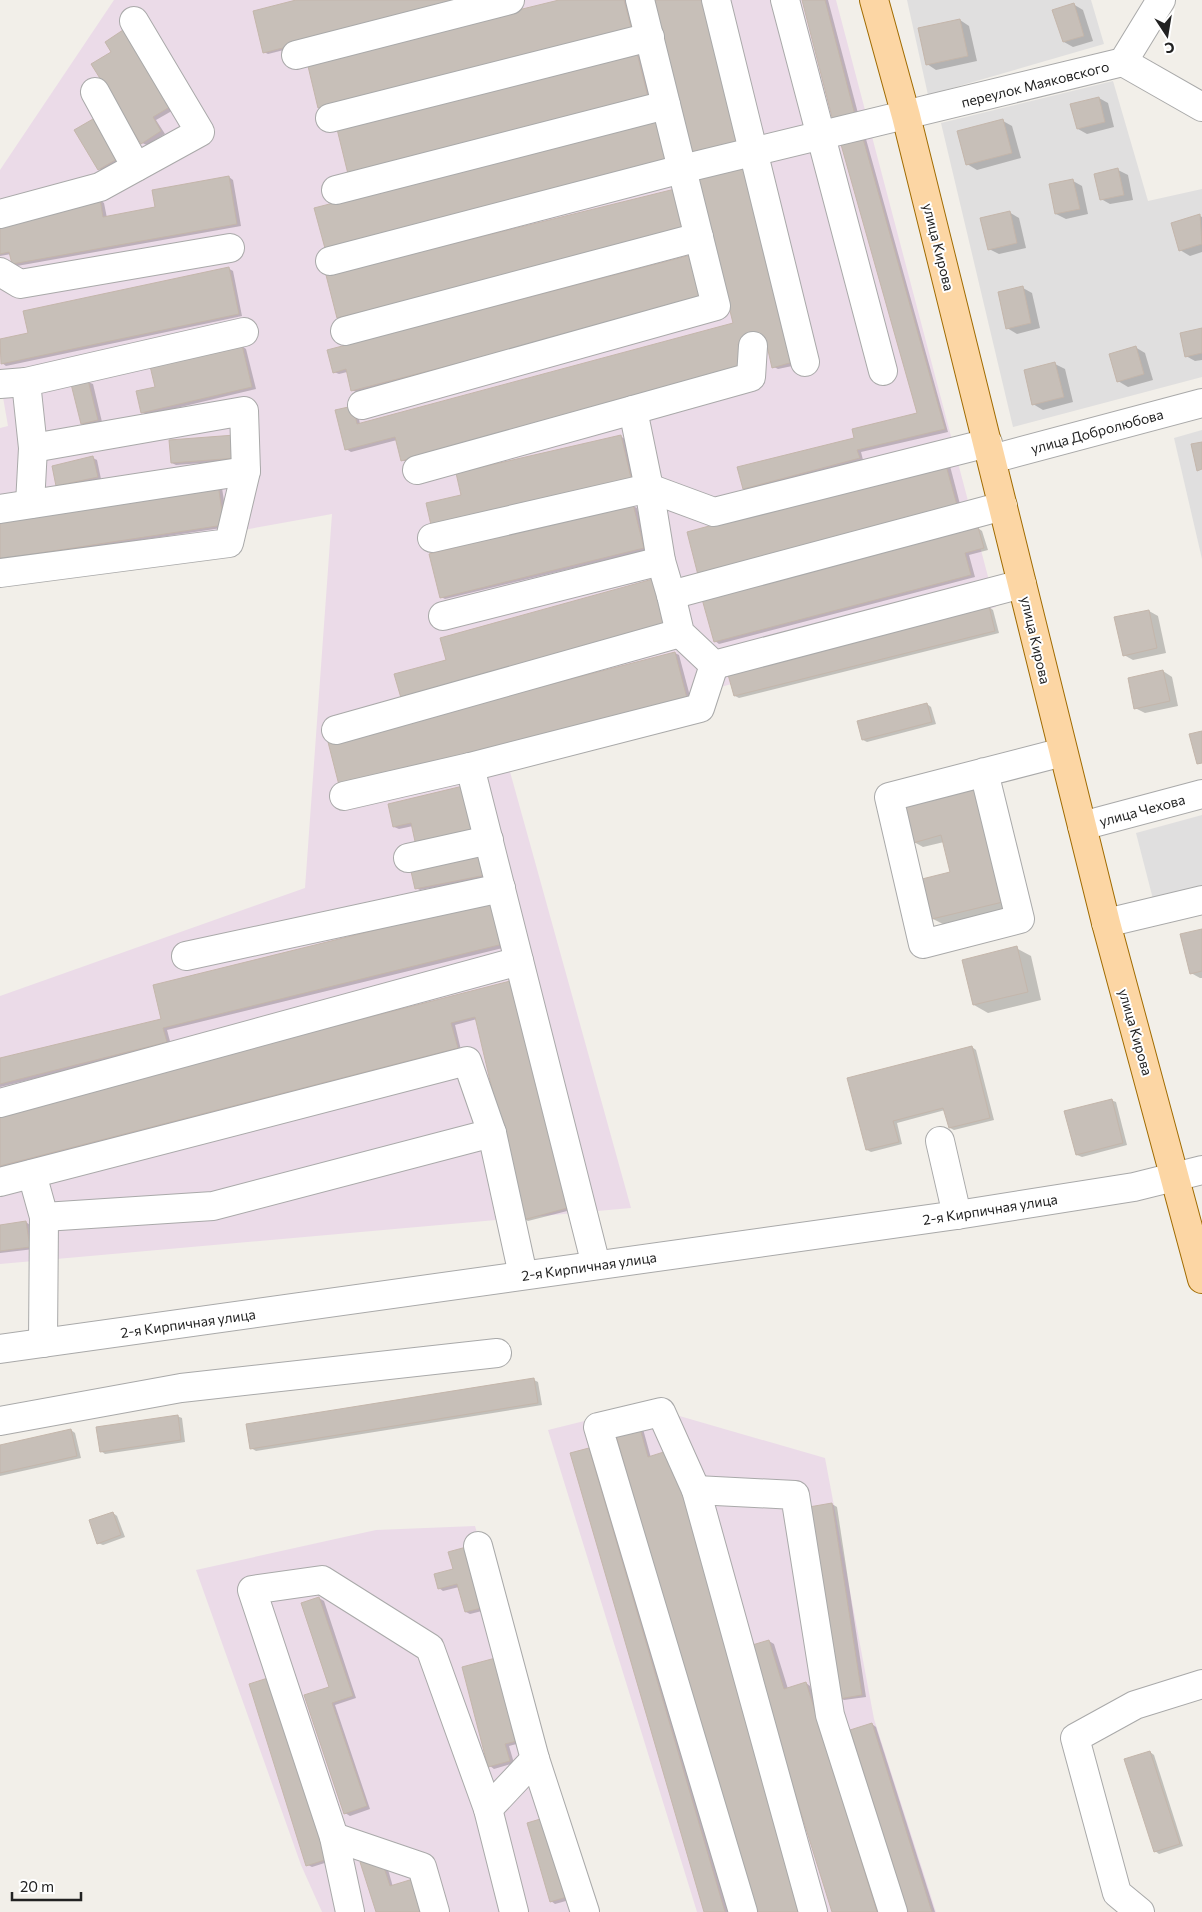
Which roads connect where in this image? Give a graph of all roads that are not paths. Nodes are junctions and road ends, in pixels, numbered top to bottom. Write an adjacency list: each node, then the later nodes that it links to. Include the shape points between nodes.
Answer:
1 (510, 0): 9 (street)
2 (640, 0): 8 (street)
3 (716, 0): 17 (street)
4 (785, 0): 16 (street)
5 (874, 0): 14 (main road, улица Кирова)
6 (1161, 0): 10 (street, переулок Маяковского)
7 (134, 21): 18 (street, via 200,132)
8 (650, 37): 12 (street); 15 (street)
9 (296, 55)
10 (1124, 62): 13 (street); 14 (street, переулок Маяковского)
11 (96, 92): 18 (street)
12 (666, 106): 19 (street); 20 (street)
13 (1202, 107)
14 (906, 116): 16 (street, переулок Маяковского); 36 (main road, улица Кирова)
15 (330, 118)
16 (821, 137): 17 (street, переулок Маяковского); 30 (street)
17 (754, 153): 19 (street, переулок Маяковского); 29 (street)
18 (136, 167): 21 (street, via 100,187)
19 (682, 170): 22 (street); 24 (street, переулок Маяковского)
20 (336, 190)
21 (0, 214)
22 (699, 237): 26 (street); 33 (street, via 716,306)
23 (230, 248): 25 (street, via 20,284)
24 (330, 261)
25 (0, 272)
26 (345, 331)
27 (244, 332): 31 (street)
28 (753, 346): 34 (street, via 752,377)
29 (805, 362)
30 (884, 371)
31 (13, 383): 35 (street)
32 (1202, 403): 36 (street, улица Добролюбова)
33 (362, 405)
34 (633, 410): 37 (street); 39 (street)
35 (33, 448): 38 (street, via 244,411); 40 (street)
36 (990, 451): 39 (street, улица Добролюбова, via 714,512); 41 (main road, улица Кирова)
37 (417, 470)
38 (246, 472): 40 (street); 45 (street, via 229,543)
39 (649, 488): 43 (street); 44 (street)
40 (30, 504): 42 (street)
41 (1003, 506): 46 (main road, улица Кирова); 47 (street)
42 (0, 509)
43 (432, 538)
44 (661, 562): 47 (street); 48 (street)
45 (0, 573)
46 (1022, 584): 50 (street); 52 (main road, улица Кирова)
47 (672, 595): 49 (street)
48 (443, 616)
49 (680, 633): 50 (street); 51 (street)
50 (714, 665): 53 (street, via 700,708)
51 (336, 730)
52 (1063, 752): 54 (street); 57 (main road, улица Кирова)
53 (470, 767): 56 (street); 58 (street)
54 (984, 772): 54 (street, via 889,796 923,944 1020,919)
55 (1202, 794): 57 (street, улица Чехова)
56 (344, 796)
57 (1082, 826): 62 (main road, улица Кирова)
58 (489, 840): 59 (street); 60 (street)
59 (408, 858)
60 (501, 888): 63 (street); 64 (street)
61 (1202, 900): 62 (street)
62 (1106, 923): 70 (main road, улица Кирова)
63 (186, 956)
64 (519, 960): 65 (street); 74 (street)
65 (0, 1103)
66 (492, 1133): 69 (street, via 467,1061); 73 (street, via 213,1206); 75 (street)
67 (940, 1141): 72 (street)
68 (1202, 1170): 70 (street, 2-я Кирпичная улица)
69 (32, 1174): 71 (street); 73 (street)
70 (1176, 1177): 72 (street, 2-я Кирпичная улица, via 1134,1187); 76 (main road, улица Кирова)
71 (0, 1182)
72 (957, 1215): 74 (street, 2-я Кирпичная улица)
73 (44, 1217): 77 (street)
74 (596, 1265): 75 (street, 2-я Кирпичная улица)
75 (523, 1275): 77 (street, 2-я Кирпичная улица)
76 (1202, 1279)
77 (43, 1343): 78 (street, 2-я Кирпичная улица)
78 (0, 1349)
79 (497, 1353): 80 (street, via 181,1388)
80 (0, 1421)
81 (696, 1490): 91 (street, via 661,1412 598,1427); 92 (street); 93 (street, via 795,1495 830,1715)
82 (478, 1546): 84 (street)
83 (1202, 1684): 94 (street, via 1135,1706 1075,1738 1117,1893)
84 (535, 1759): 85 (street); 90 (street)
85 (488, 1809): 86 (street, via 430,1648 322,1580 252,1590); 89 (street)
86 (334, 1836): 87 (street); 88 (street, via 422,1867)
87 (350, 1912)
88 (435, 1912)
89 (514, 1912)
90 (585, 1912)
91 (744, 1912)
92 (813, 1912)
93 (893, 1912)
94 (1140, 1912)

